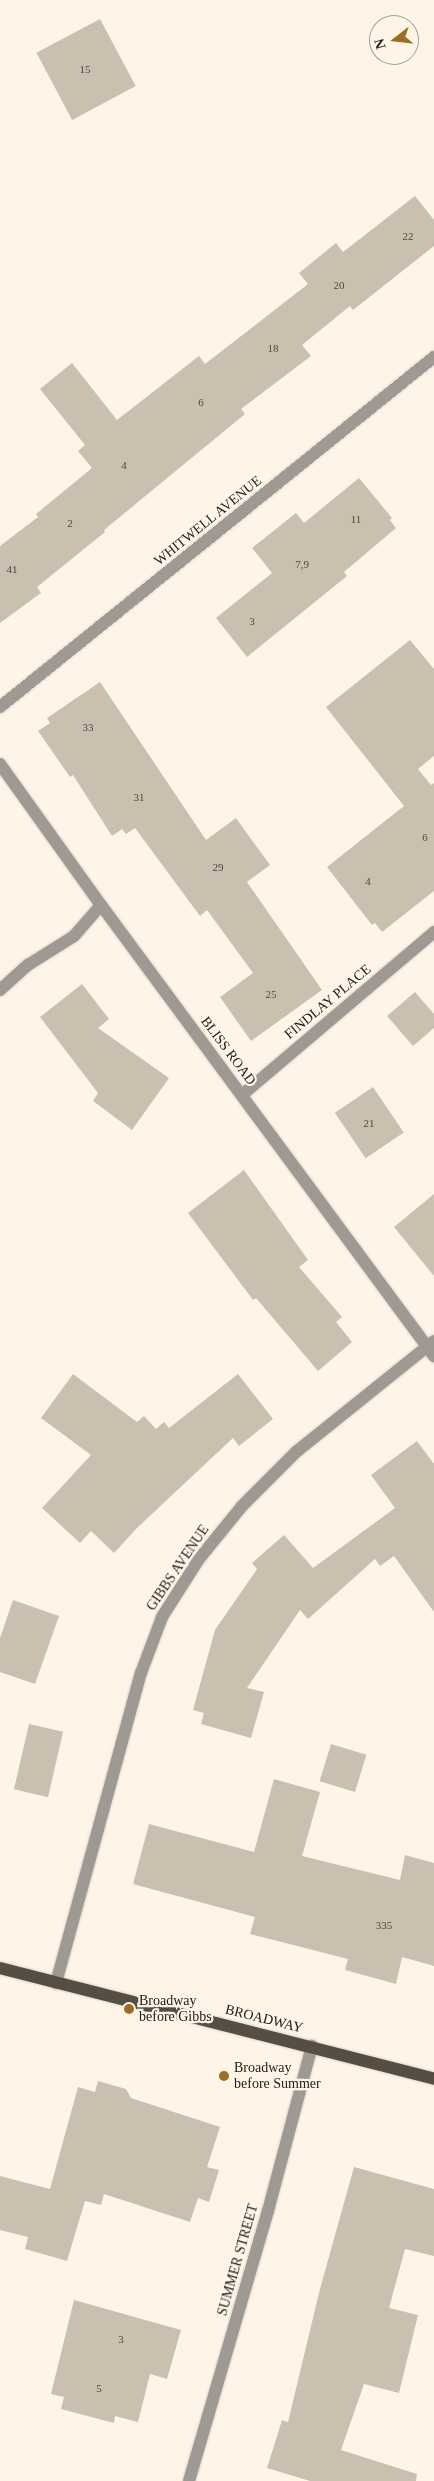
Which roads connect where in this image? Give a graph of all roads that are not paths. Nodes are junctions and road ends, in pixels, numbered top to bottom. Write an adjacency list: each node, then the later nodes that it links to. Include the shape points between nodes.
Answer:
1 (434, 357): 2 (street, WHITWELL AVENUE)
2 (0, 708)
3 (0, 764): 4 (street, BLISS ROAD)
4 (101, 905): 6 (street, via 74,936 28,965); 7 (street, BLISS ROAD)
5 (434, 932): 7 (street, FINDLAY PLACE)
6 (0, 990)
7 (242, 1095): 8 (street, BLISS ROAD)
8 (432, 1348): 10 (street, GIBBS AVENUE, via 296,1452 242,1506 199,1559 162,1617 141,1673)
9 (0, 1968): 10 (main road, BROADWAY)
10 (56, 1983): 11 (main road, BROADWAY)
11 (312, 2046): 12 (main road, BROADWAY); 13 (street, SUMMER STREET, via 268,2211)
12 (434, 2078)
13 (189, 2481)

